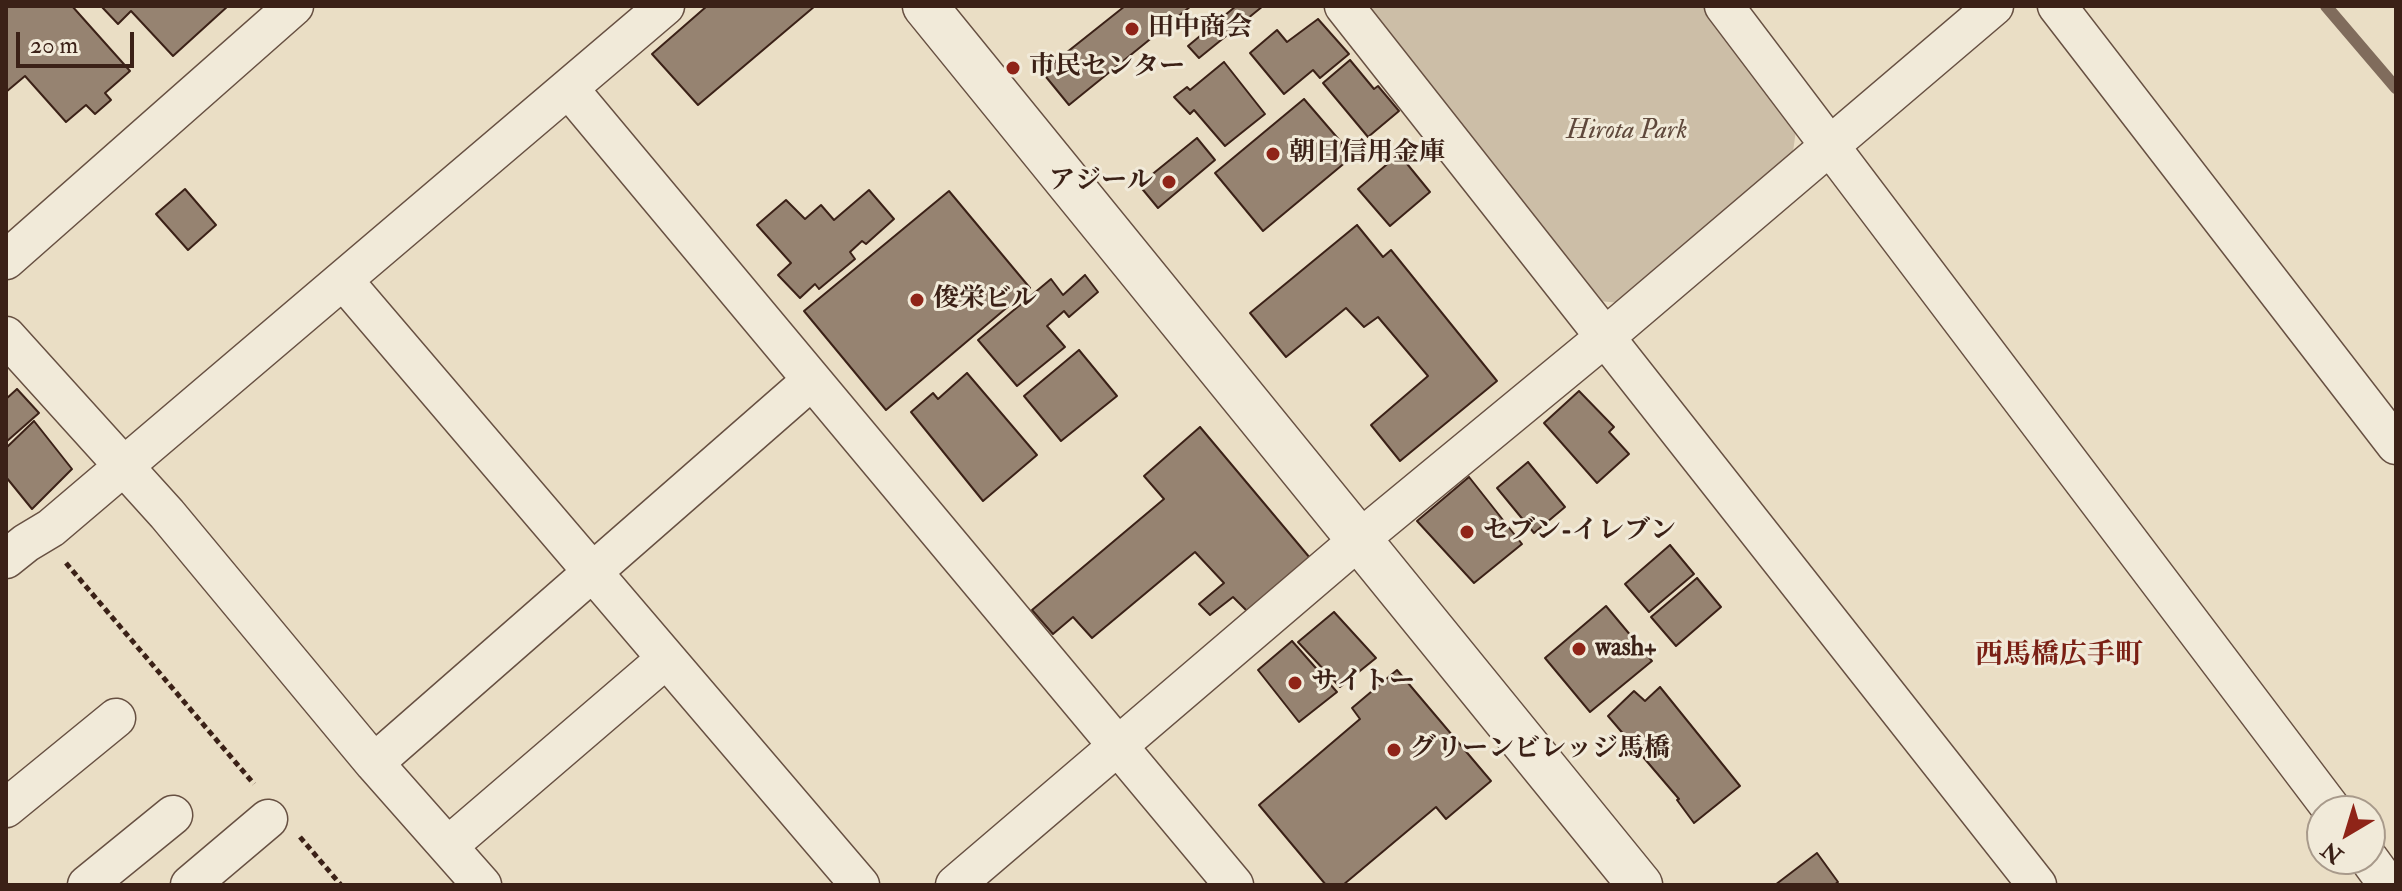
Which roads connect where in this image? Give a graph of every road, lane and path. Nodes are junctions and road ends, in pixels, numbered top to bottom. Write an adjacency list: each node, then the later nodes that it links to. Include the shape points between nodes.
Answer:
1 (294, 6): 10 (street)
2 (665, 6): 8 (street)
3 (925, 6): 17 (street)
4 (1344, 6): 13 (street)
5 (1724, 6): 9 (street)
6 (1994, 6): 9 (street)
7 (2057, 6): 15 (street)
8 (569, 89): 11 (street); 14 (street)
9 (1830, 147): 13 (street); 25 (street)
10 (6, 260)
11 (343, 280): 16 (street); 20 (street)
12 (6, 336): 16 (street)
13 (1605, 337): 17 (street); 38 (street)
14 (812, 380): 20 (street); 23 (street)
15 (2396, 445)
16 (122, 466): 18 (street); 24 (street)
17 (1360, 539): 23 (street); 37 (street)
18 (6, 559)
19 (64, 561): 28 (path)
20 (593, 572): 21 (street); 24 (street)
21 (666, 659): 29 (street); 34 (street)
22 (116, 718): 26 (street)
23 (1118, 746): 35 (street); 36 (street)
24 (374, 763): 29 (street)
25 (2321, 795)
26 (6, 808)
27 (173, 815): 30 (street)
28 (275, 815): 31 (street); 32 (path)
29 (448, 846): 33 (street)
30 (87, 885)
31 (190, 885)
32 (341, 885)
33 (482, 885)
34 (860, 885)
35 (955, 885)
36 (1234, 885)
37 (1640, 885)
38 (2037, 885)

